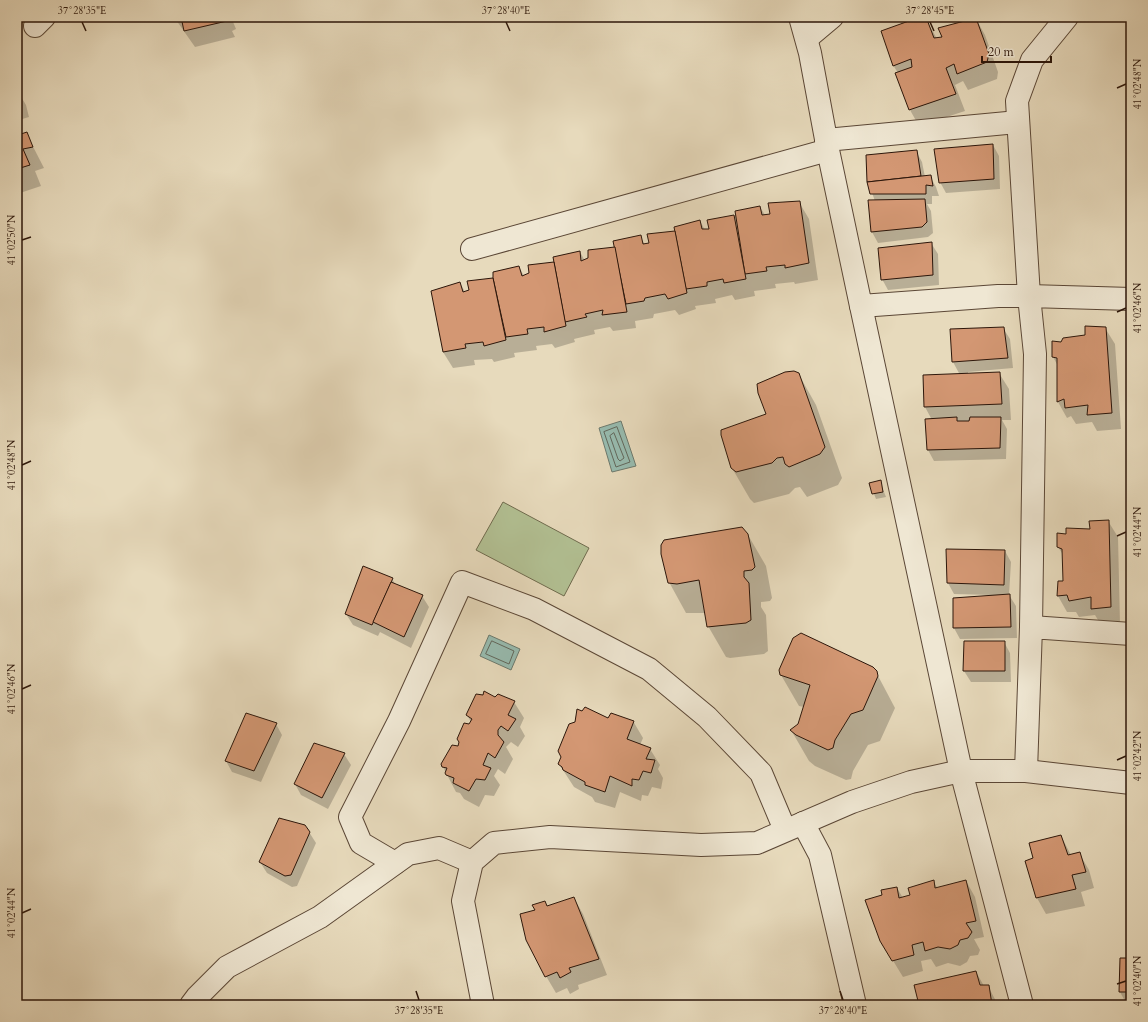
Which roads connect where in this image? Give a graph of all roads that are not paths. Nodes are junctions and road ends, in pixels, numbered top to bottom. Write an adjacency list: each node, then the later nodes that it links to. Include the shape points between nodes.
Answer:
1 (800, 17): 4 (street)
2 (832, 17): 4 (street)
3 (1067, 17): 5 (street, via 1032,60 1017,101)
4 (807, 38): 6 (street)
5 (1018, 122): 6 (street); 8 (street)
6 (827, 145): 7 (street); 10 (street)
7 (472, 249)
8 (1029, 296): 9 (street); 10 (street); 11 (street, via 1035,354)
9 (1131, 299)
10 (861, 306): 13 (street)
11 (1031, 627): 12 (street); 14 (street)
12 (1131, 634)
13 (961, 771): 14 (street); 16 (street, via 911,782 852,802); 22 (street)
14 (1026, 771): 15 (street)
15 (1131, 783)
16 (794, 827): 17 (street, via 757,842 701,845 550,837 494,843); 18 (street, via 760,773 707,717 649,669 534,608 462,582 399,721 350,817 361,843); 21 (street, via 820,855)
17 (472, 862): 18 (street, via 439,848 408,854); 20 (street, via 462,901)
18 (395, 863): 19 (street, via 320,917 227,967)
19 (191, 1005)
20 (483, 1005)
21 (855, 1005)
22 (1022, 1005)

